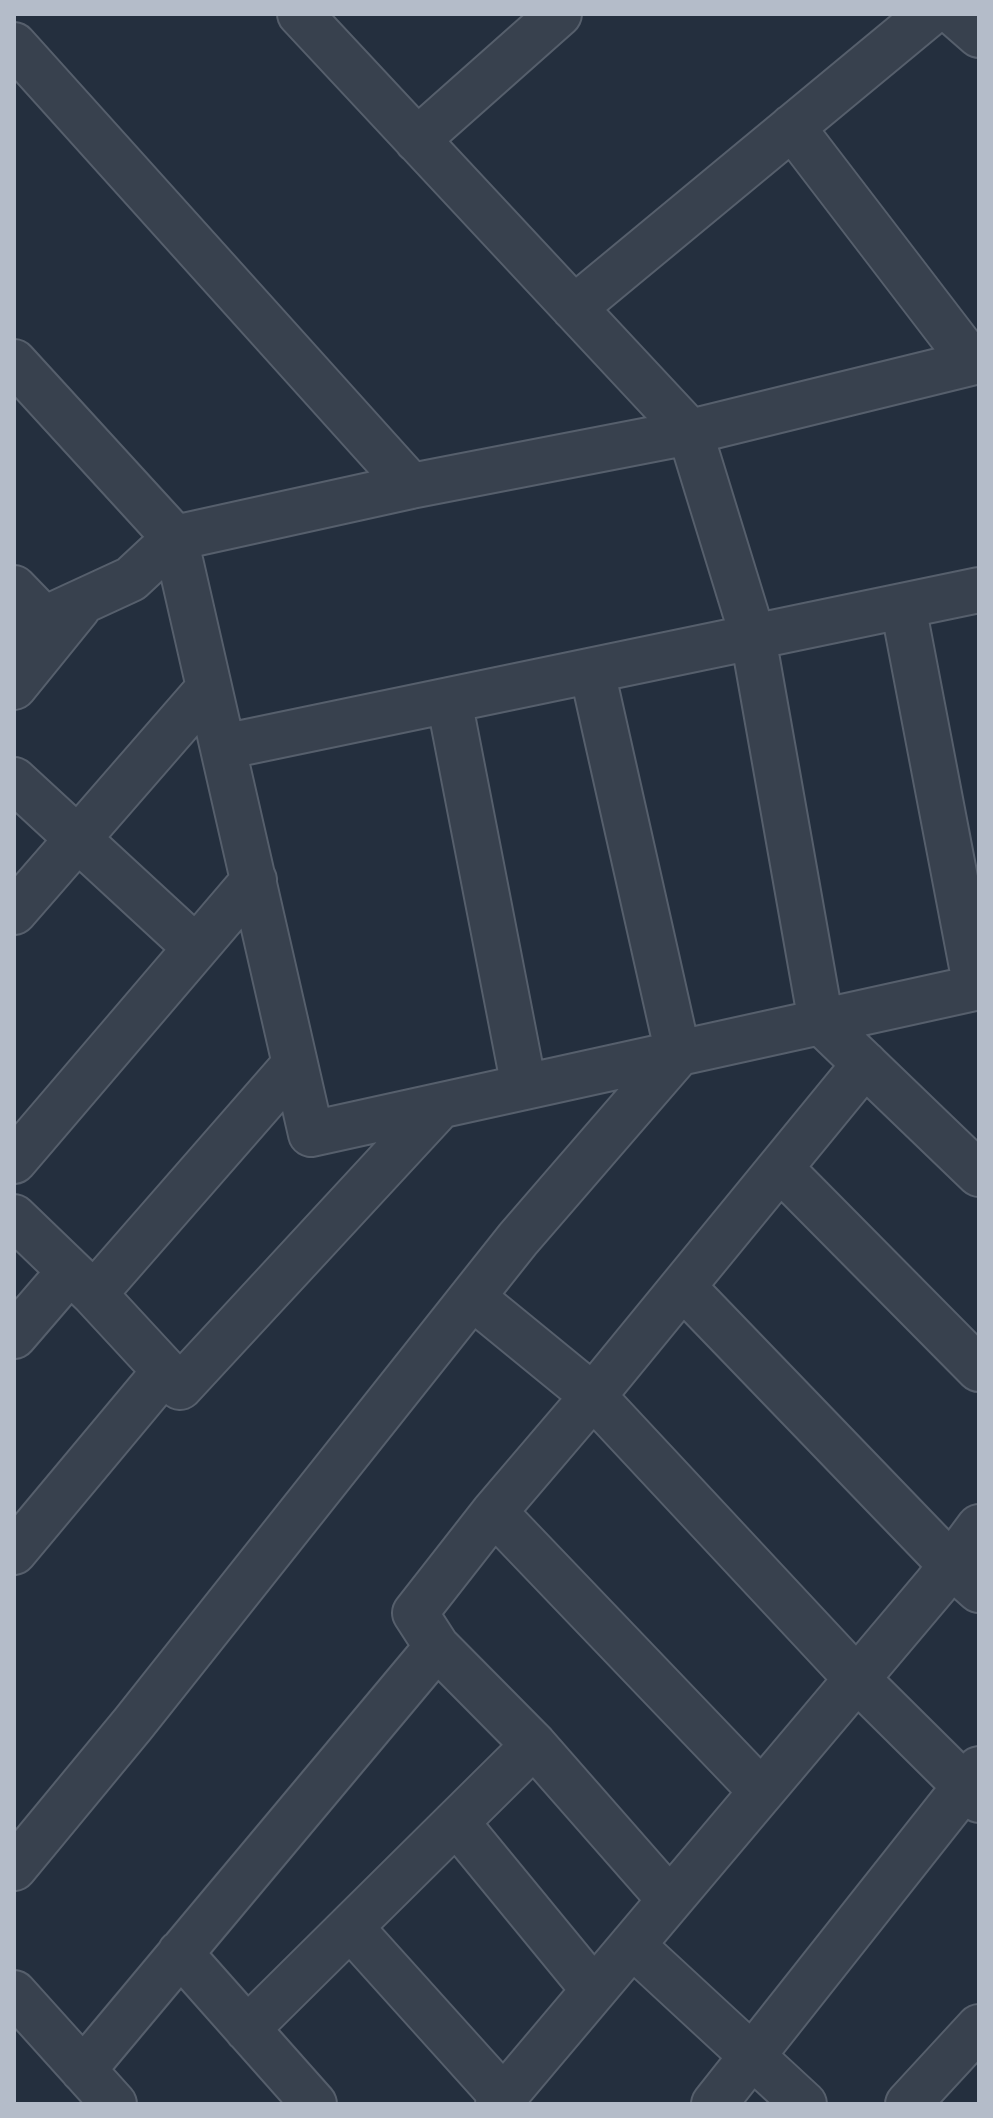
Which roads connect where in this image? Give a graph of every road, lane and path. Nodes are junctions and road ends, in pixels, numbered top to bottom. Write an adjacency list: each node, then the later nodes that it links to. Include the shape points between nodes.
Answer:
1 (21, 14): 6 (street)
2 (300, 14): 10 (street)
3 (559, 14): 10 (street)
4 (929, 14): 9 (street)
5 (955, 14): 7 (street)
6 (14, 21)
7 (979, 35)
8 (14, 45): 15 (street)
9 (792, 127): 11 (street); 12 (street)
10 (417, 140): 11 (street)
11 (574, 308): 14 (street)
12 (975, 361): 14 (street)
13 (14, 362): 16 (street)
14 (690, 432): 15 (street); 22 (street)
15 (411, 486): 16 (street)
16 (175, 538): 19 (street, via 131,579); 25 (street)
17 (14, 588): 21 (street)
18 (979, 590): 20 (street)
19 (84, 601): 21 (street); 24 (street)
20 (903, 606): 22 (street); 33 (street)
21 (29, 626)
22 (753, 637): 23 (street); 34 (street)
23 (592, 671): 26 (street); 35 (street)
24 (14, 687)
25 (209, 688): 27 (street); 29 (street)
26 (449, 700): 27 (street); 38 (street)
27 (223, 747): 30 (street)
28 (14, 780): 29 (street)
29 (77, 840): 31 (street); 32 (street)
30 (254, 880): 32 (street); 36 (street)
31 (14, 912)
32 (195, 947): 40 (street)
33 (978, 987): 34 (street)
34 (821, 1022): 35 (street); 37 (street)
35 (678, 1054): 38 (street); 46 (street)
36 (295, 1064): 39 (street, via 311,1134); 44 (street)
37 (865, 1064): 41 (street); 42 (street)
38 (524, 1087): 39 (street)
39 (440, 1106): 49 (street, via 180,1387)
40 (14, 1161)
41 (780, 1168): 45 (street); 48 (street)
42 (979, 1174)
43 (14, 1217): 44 (street)
44 (82, 1283): 47 (street); 49 (street)
45 (683, 1287): 50 (street); 54 (street)
46 (472, 1297): 50 (street); 61 (street)
47 (14, 1336)
48 (979, 1369)
49 (165, 1371): 53 (street)
50 (593, 1396): 51 (street); 56 (street)
51 (494, 1512): 55 (street, via 415,1613); 59 (street)
52 (979, 1527): 54 (street)
53 (14, 1552)
54 (965, 1578): 56 (street)
55 (437, 1647): 57 (street); 65 (street)
56 (857, 1679): 58 (street); 59 (street)
57 (534, 1745): 60 (street); 62 (street)
58 (974, 1785): 70 (street)
59 (761, 1791): 62 (street)
60 (456, 1822): 63 (street); 66 (street)
61 (14, 1868)
62 (670, 1900): 64 (street)
63 (350, 1927): 69 (street); 72 (street)
64 (632, 1945): 66 (street); 70 (street)
65 (180, 1953): 69 (street); 71 (street)
66 (594, 1990): 72 (street)
67 (15, 1996): 71 (street)
68 (979, 2027): 77 (street)
69 (247, 2029): 74 (street)
70 (753, 2057): 75 (street); 76 (street)
71 (83, 2070): 73 (street)
72 (501, 2101)
73 (114, 2104)
74 (314, 2104)
75 (714, 2104)
76 (804, 2104)
77 (908, 2104)

